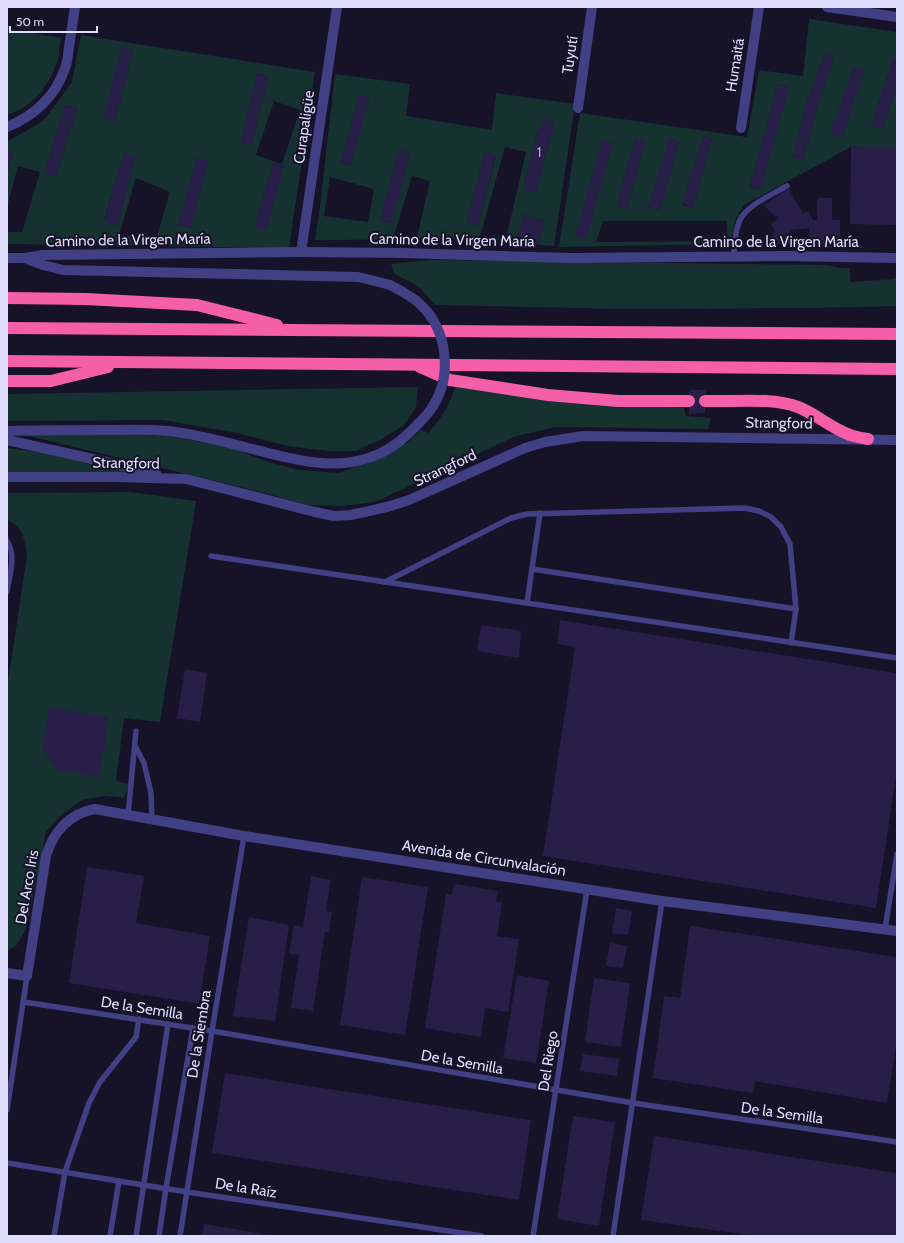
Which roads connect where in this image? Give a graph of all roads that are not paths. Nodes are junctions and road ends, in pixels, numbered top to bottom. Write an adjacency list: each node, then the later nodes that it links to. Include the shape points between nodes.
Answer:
1 (75, 7): 8 (street, via 66,66 56,88 33,114)
2 (337, 7): 11 (street, Curapaligüe)
3 (592, 7): 7 (street, Tuyutí)
4 (759, 7): 9 (street, Humaitá)
5 (827, 7): 6 (street)
6 (897, 17)
7 (578, 108)
8 (7, 127)
9 (741, 128)
10 (787, 186): 12 (lane, via 757,204 739,221)
11 (301, 252): 12 (street, Camino de la Virgen María, via 571,258); 14 (street, Camino de la Virgen María, via 43,255)
12 (734, 257): 15 (street, Camino de la Virgen María)
13 (7, 258): 14 (street, Camino de la Virgen María)
14 (25, 258): 27 (street, bridge, via 43,266 63,270 358,277 390,285 407,293 433,320 441,337 445,356 444,374 440,392 432,409 404,438 382,453 340,464 287,458 167,431)
15 (897, 258)
16 (7, 298): 18 (highway, via 197,305)
17 (7, 328): 18 (highway)
18 (298, 330): 19 (highway)
19 (897, 334)
20 (7, 361): 21 (highway)
21 (126, 362): 22 (highway); 24 (highway, via 50,381)
22 (416, 365): 23 (highway); 25 (highway, via 450,380 548,395 618,401)
23 (897, 369)
24 (7, 382)
25 (689, 401)
26 (705, 402): 28 (highway, via 788,404 851,436)
27 (7, 431)
28 (868, 439): 30 (street, Strangford); 32 (street, Strangford, via 583,436 525,448 409,500 351,515 334,516 315,512)
29 (7, 440): 32 (street)
30 (897, 440)
31 (7, 477): 32 (street, Strangford)
32 (186, 480)
33 (540, 513): 36 (lane); 37 (lane, via 511,518); 40 (lane, via 745,508 759,511 771,517 781,527 790,544)
34 (7, 541): 38 (lane, via 12,558)
35 (211, 556): 37 (lane)
36 (532, 569): 39 (lane); 40 (lane)
37 (384, 582): 39 (lane)
38 (7, 592)
39 (527, 604): 41 (lane)
40 (796, 609): 41 (lane)
41 (791, 643): 42 (lane)
42 (897, 658)
43 (136, 731): 44 (lane)
44 (135, 746): 45 (lane); 47 (lane, via 144,763 151,793)
45 (128, 815): 46 (street, Avenida de Circunvalación, via 95,810 85,811); 47 (street, Avenida de Circunvalación)
46 (70, 819): 55 (street, Del Arco Iris, via 58,830 49,844)
47 (152, 820): 48 (street, Avenida de Circunvalación)
48 (244, 836): 50 (street, Avenida de Circunvalación); 60 (lane, De la Siembra)
49 (897, 854): 52 (lane)
50 (587, 890): 51 (street, Avenida de Circunvalación); 61 (lane, Del Riego)
51 (662, 901): 52 (street, Avenida de Circunvalación); 62 (lane)
52 (885, 929): 53 (street, Avenida de Circunvalación)
53 (897, 931)
54 (7, 973): 55 (street)
55 (28, 976): 56 (lane, Del Arco Iris)
56 (24, 1002): 57 (lane, De la Semilla); 63 (lane, Del Arco Iris)
57 (139, 1020): 58 (lane, De la Semilla); 66 (lane, via 136,1037 100,1082 89,1102)
58 (168, 1024): 59 (lane, De la Semilla); 68 (lane)
59 (193, 1028): 60 (lane, De la Semilla); 69 (lane)
60 (212, 1031): 61 (lane, De la Semilla); 70 (lane, De la Siembra)
61 (556, 1090): 62 (lane, De la Semilla); 77 (lane, Del Riego)
62 (633, 1103): 64 (lane, De la Semilla); 78 (lane)
63 (7, 1110)
64 (897, 1142)
65 (7, 1163): 66 (lane, De la Raíz)
66 (65, 1172): 67 (lane, De la Raíz); 71 (lane)
67 (119, 1181): 68 (lane, De la Raíz); 72 (lane)
68 (144, 1185): 69 (lane, De la Raíz); 73 (lane)
69 (166, 1188): 70 (lane, De la Raíz); 74 (lane)
70 (187, 1192): 75 (lane, De la Siembra); 76 (lane, De la Raíz)
71 (54, 1236)
72 (110, 1236)
73 (136, 1236)
74 (159, 1236)
75 (180, 1236)
76 (482, 1236)
77 (533, 1236)
78 (613, 1236)

